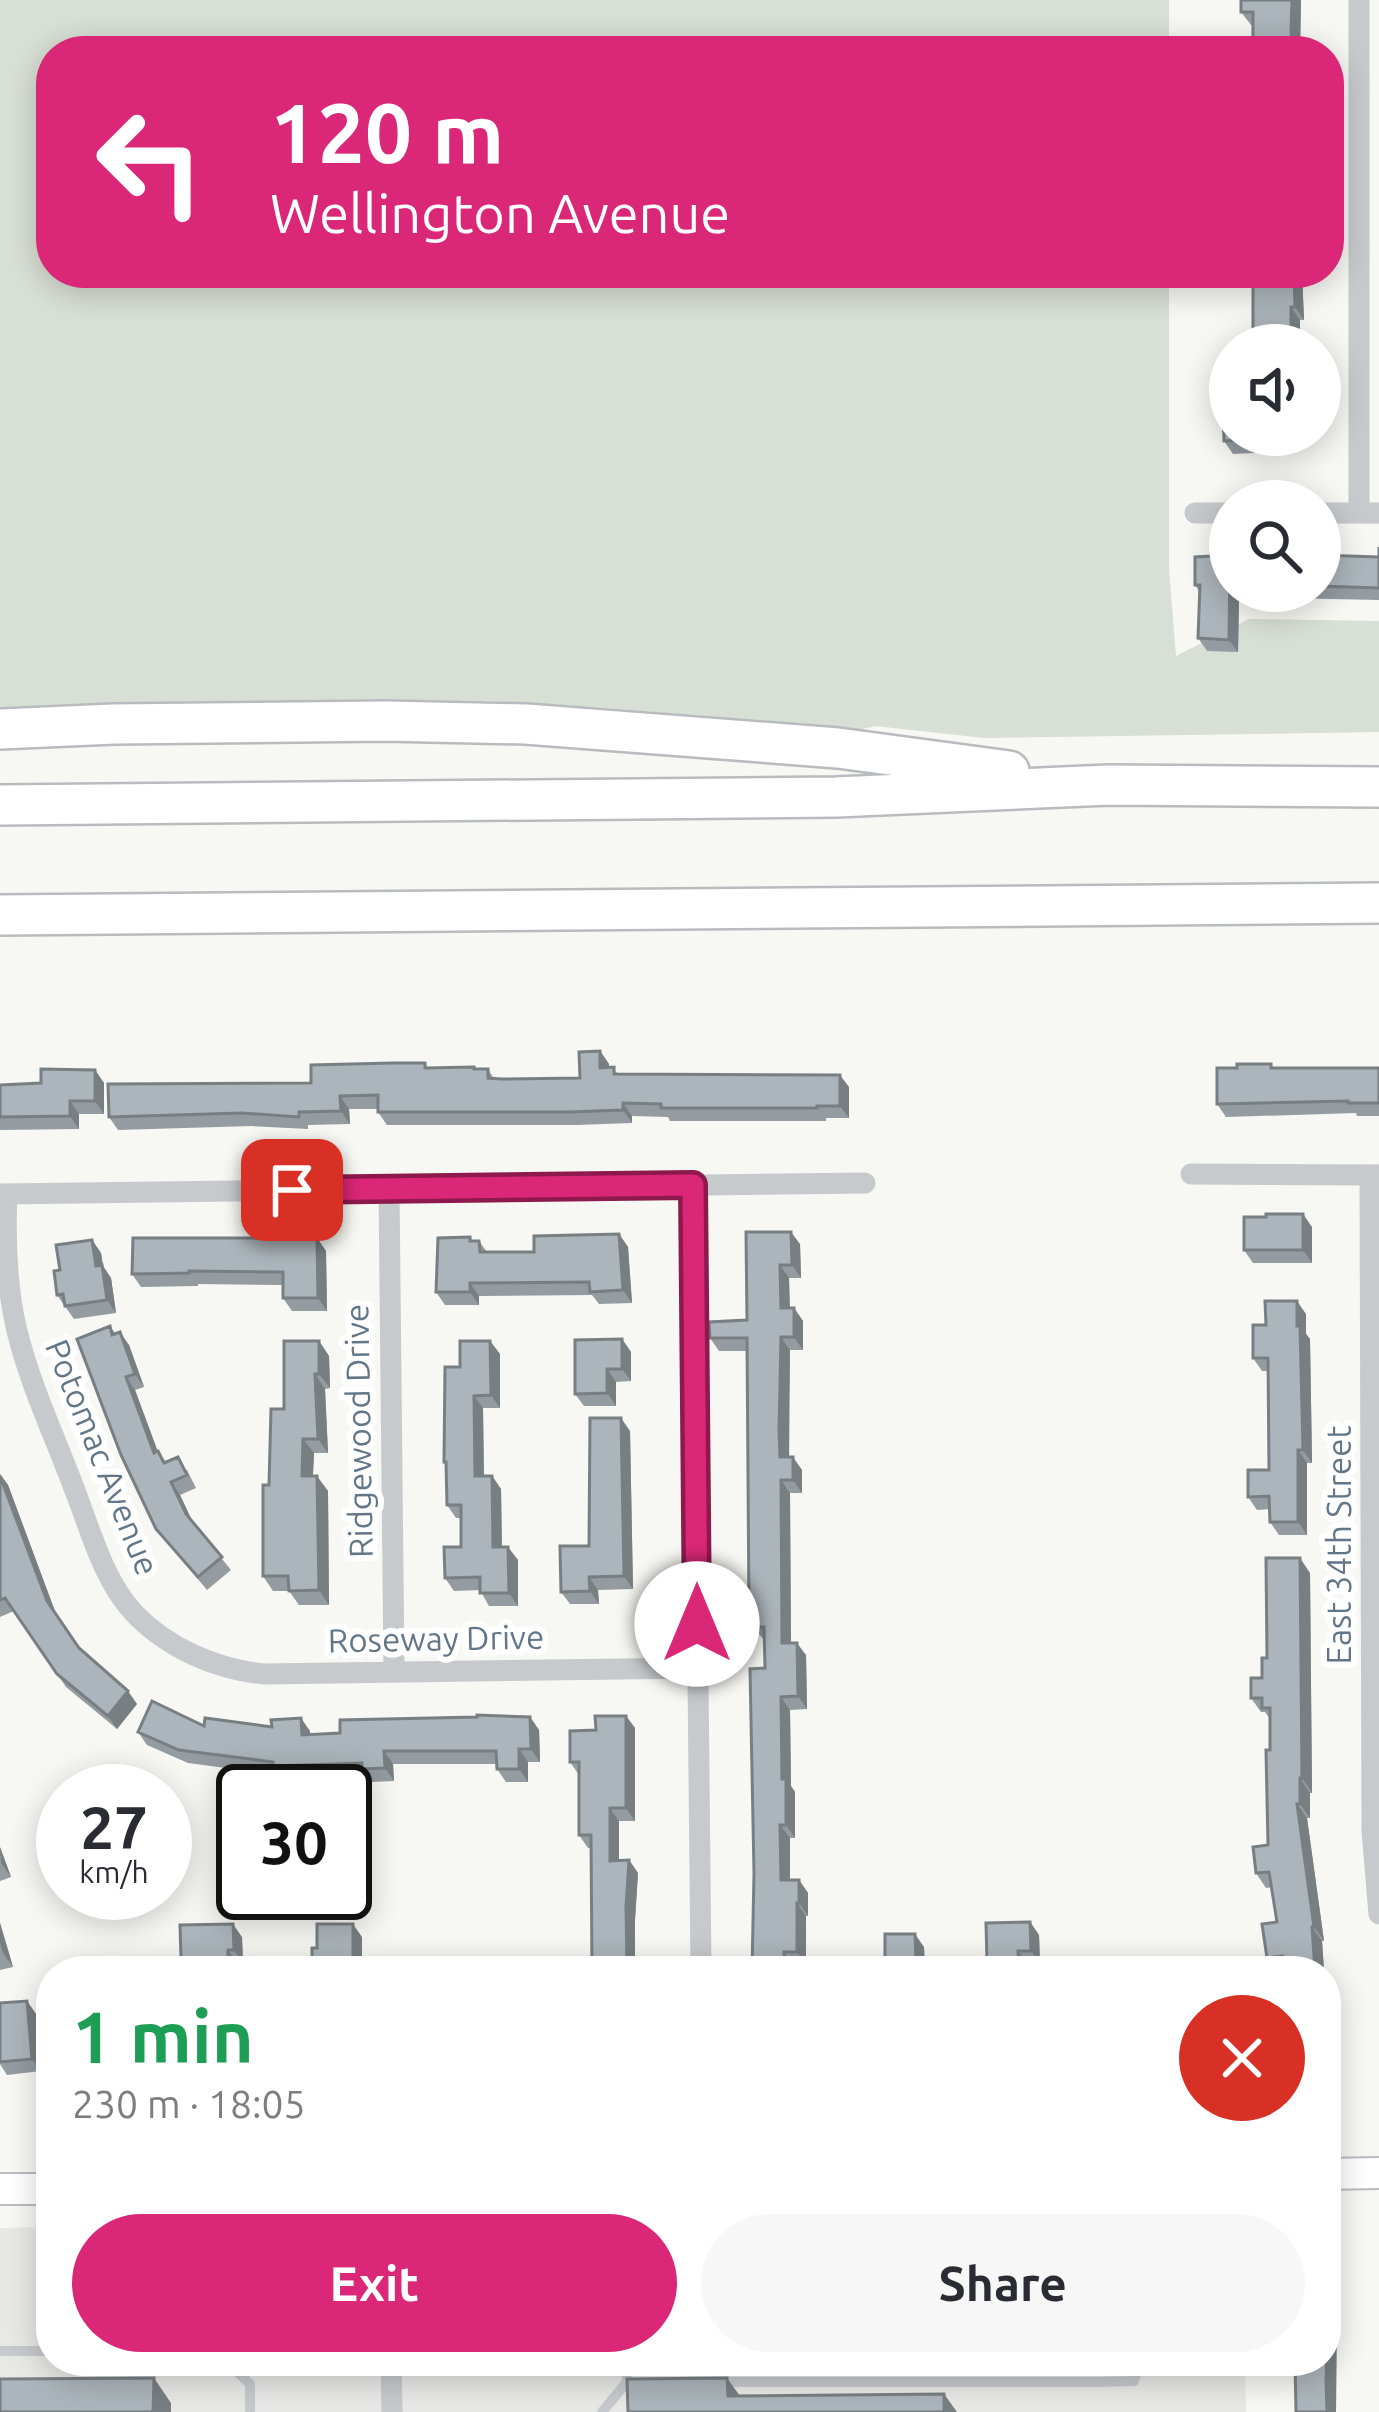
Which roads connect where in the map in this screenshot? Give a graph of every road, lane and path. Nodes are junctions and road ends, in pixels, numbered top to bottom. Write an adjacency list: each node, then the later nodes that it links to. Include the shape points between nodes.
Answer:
1 (1359, 0): 4 (street)
2 (1195, 513): 3 (street)
3 (1209, 513)
4 (1369, 513)
5 (0, 729): 6 (highway, via 526,724 838,748)
6 (1109, 785): 7 (highway); 8 (highway, via 836,797)
7 (1379, 787)
8 (0, 806)
9 (1379, 903): 10 (highway)
10 (0, 915)
11 (1191, 1174): 12 (street)
12 (1375, 1174): 20 (street, East 34th Street, via 1372,1831)
13 (865, 1184): 14 (street)
14 (693, 1185): 15 (street); 18 (street)
15 (388, 1189): 16 (street); 19 (street, Ridgewood Drive)
16 (3, 1194): 17 (street, Potomac Avenue, via 16,1329 32,1383 118,1593)
17 (181, 1648): 19 (street, Roseway Drive, via 264,1674)
18 (697, 1667): 19 (street, Roseway Drive); 21 (street)
19 (394, 1671)
20 (1379, 1914)
21 (701, 1956)
22 (1379, 2173): 23 (main road)
23 (1341, 2174)
24 (0, 2189): 25 (main road)
25 (36, 2189)
26 (0, 2351): 27 (lane)
27 (36, 2351)
28 (242, 2376): 35 (lane, via 250,2384)
29 (392, 2376): 36 (street)
30 (627, 2376): 32 (lane)
31 (1135, 2376): 34 (lane, via 1102,2383)
32 (627, 2382): 33 (lane); 37 (lane)
33 (651, 2382)
34 (698, 2382)
35 (250, 2412)
36 (392, 2412)
37 (602, 2412)

